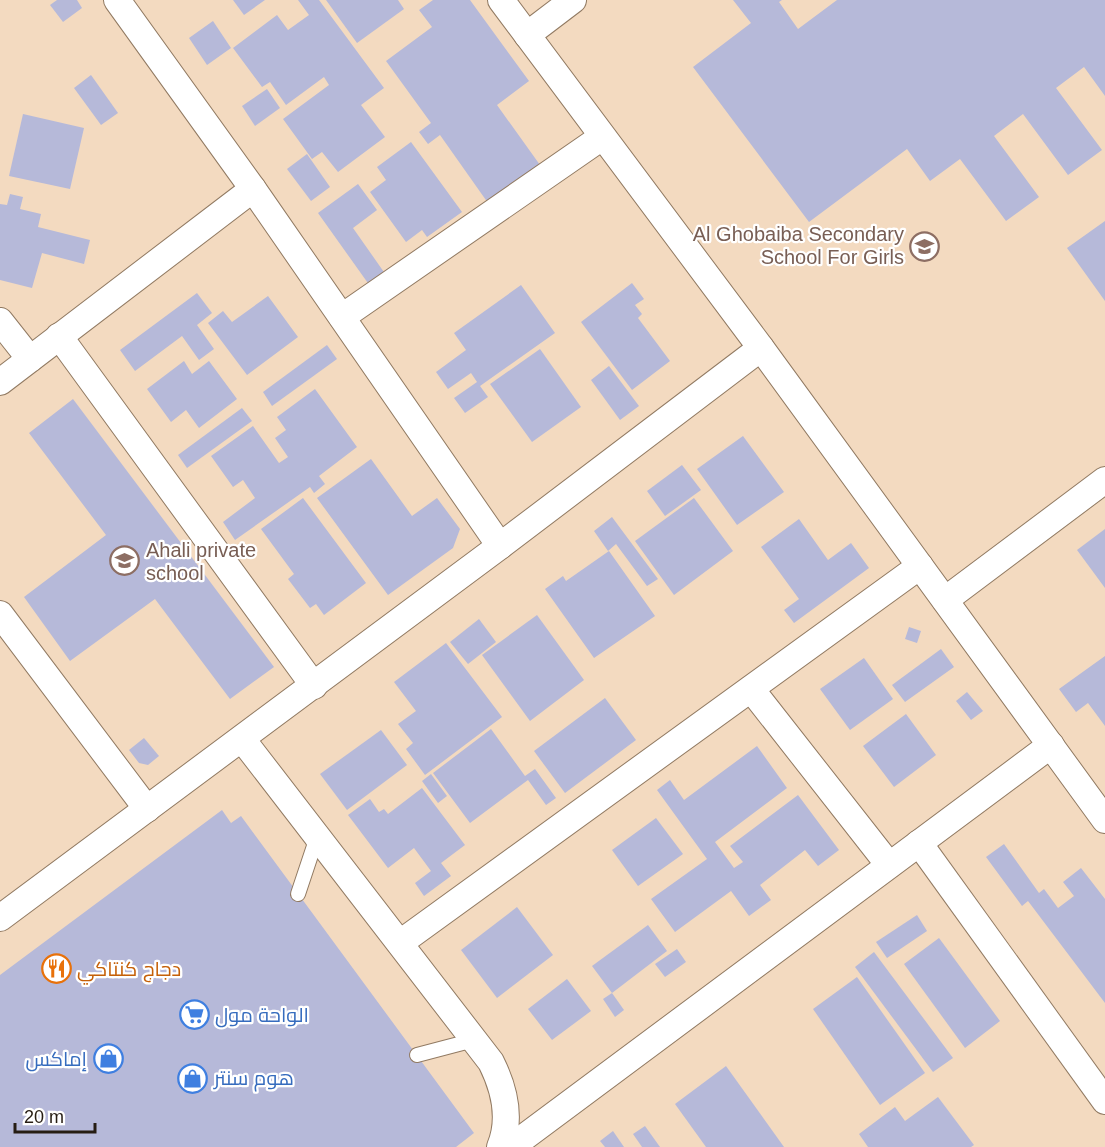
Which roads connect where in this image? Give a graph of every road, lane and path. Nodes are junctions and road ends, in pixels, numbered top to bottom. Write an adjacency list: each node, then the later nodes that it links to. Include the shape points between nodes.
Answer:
1 (117, 0): 6 (street)
2 (501, 0): 4 (street)
3 (573, 0): 4 (street)
4 (527, 35): 5 (street)
5 (602, 137): 7 (street); 10 (street)
6 (253, 189): 7 (street); 9 (street)
7 (342, 317): 14 (street)
8 (0, 321): 11 (street)
9 (59, 336): 11 (street); 18 (street)
10 (761, 348): 14 (street); 15 (street)
11 (30, 359): 12 (street)
12 (0, 382)
13 (1105, 480): 16 (street)
14 (500, 546): 18 (street)
15 (920, 566): 16 (street); 19 (street)
16 (945, 600): 21 (street)
17 (0, 615): 22 (street)
18 (314, 686): 20 (street)
19 (751, 689): 26 (street); 29 (street)
20 (242, 739): 22 (street); 24 (street)
21 (1051, 745): 23 (street); 25 (street)
22 (147, 809): 28 (street)
23 (1105, 820)
24 (312, 829): 27 (lane, via 314,846); 29 (street)
25 (919, 843): 26 (street); 32 (street)
26 (889, 865): 34 (street)
27 (298, 894)
28 (0, 918)
29 (400, 943): 30 (street)
30 (474, 1040): 31 (lane); 33 (street, via 491,1062 505,1100 506,1120)
31 (417, 1055)
32 (1105, 1101)
33 (500, 1147)
34 (511, 1147)

